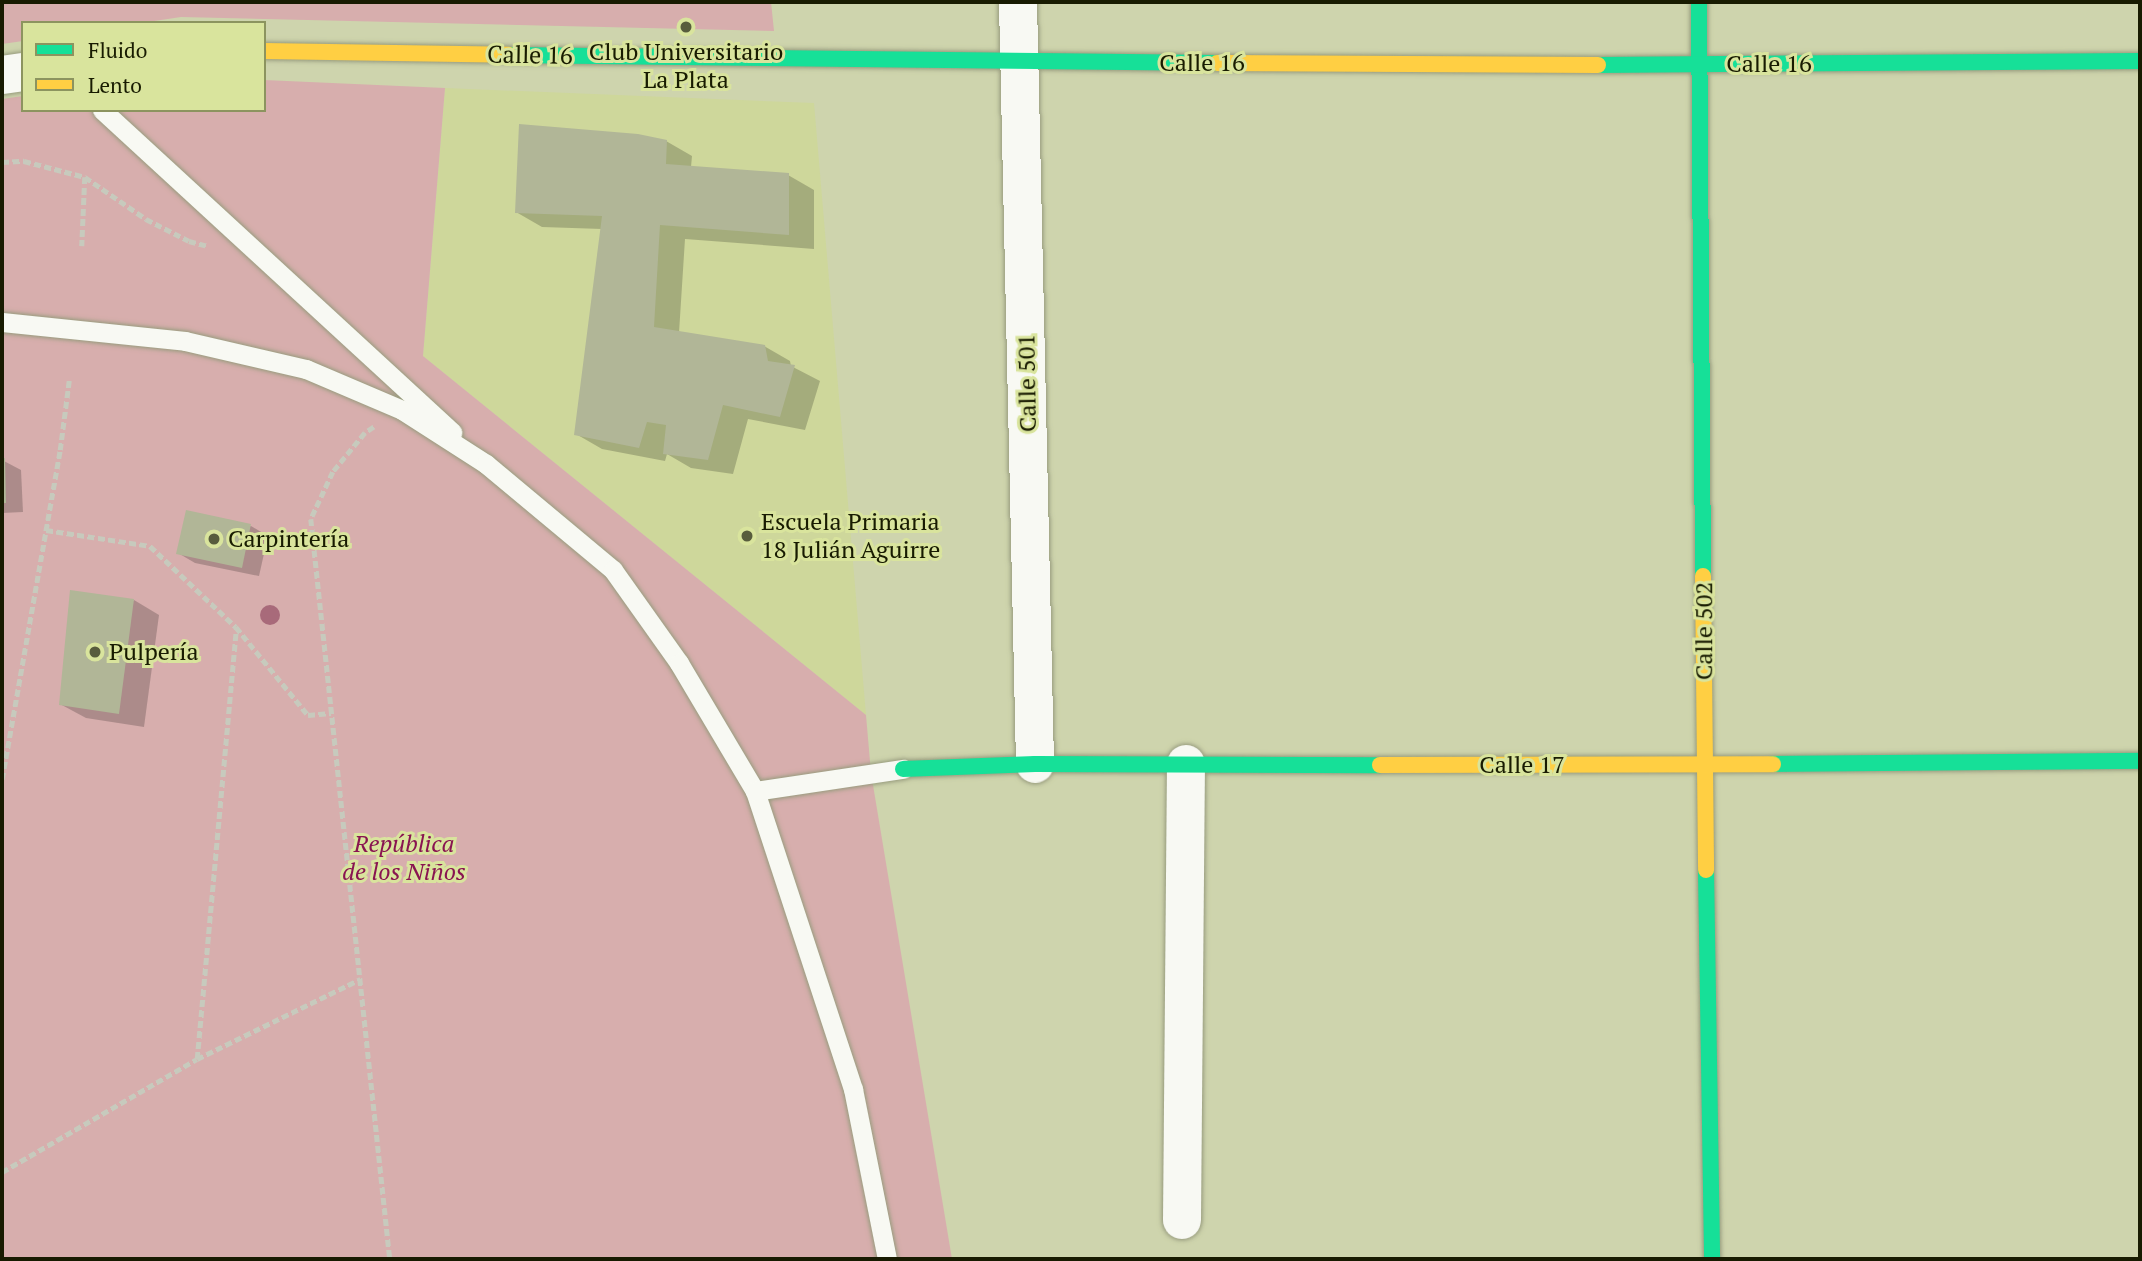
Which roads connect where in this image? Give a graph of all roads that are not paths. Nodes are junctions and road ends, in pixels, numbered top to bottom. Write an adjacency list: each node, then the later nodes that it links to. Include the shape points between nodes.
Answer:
1 (1018, 2): 5 (street, Calle 501)
2 (1699, 2): 6 (street, Calle 502)
3 (266, 51): 5 (street, Calle 16)
4 (2140, 61): 6 (street, Calle 16)
5 (1020, 62): 6 (street, Calle 16); 13 (street, Calle 501)
6 (1701, 65): 15 (street, Calle 502)
7 (21, 72): 8 (street)
8 (2, 75)
9 (104, 112): 11 (lane)
10 (2, 322): 11 (lane, via 185,341 306,369 402,410)
11 (486, 464): 17 (lane, via 612,570 679,663)
12 (2140, 761): 15 (street, Calle 17)
13 (1035, 764): 14 (street, Calle 17); 16 (street, Calle 17)
14 (1186, 764): 15 (street, Calle 17); 18 (street)
15 (1704, 765): 20 (street, Calle 502)
16 (903, 769): 17 (lane)
17 (755, 791): 19 (lane, via 853,1089)
18 (1182, 1220)
19 (887, 1259)
20 (1713, 1259)

